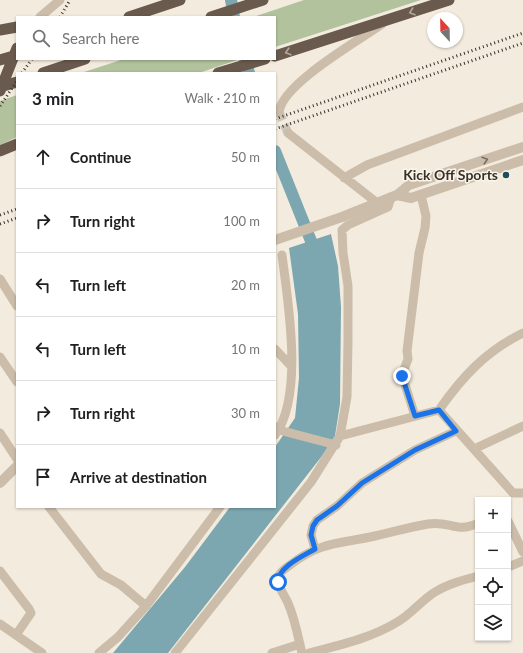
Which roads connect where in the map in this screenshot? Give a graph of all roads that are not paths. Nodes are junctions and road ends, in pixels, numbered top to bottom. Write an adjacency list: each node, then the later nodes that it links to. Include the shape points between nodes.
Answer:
1 (60, 0): 5 (street)
2 (180, 0): 6 (highway)
3 (263, 0): 7 (highway)
4 (449, 0): 8 (highway, one-way to 8)
5 (41, 16)
6 (132, 16)
7 (214, 16)
8 (385, 22): 13 (highway, one-way to 13); 23 (street, via 298,82 279,104)
9 (16, 27): 10 (highway)
10 (0, 30)
11 (16, 51): 21 (highway)
12 (16, 55): 14 (highway)
13 (276, 56)
14 (0, 60)
15 (82, 60): 17 (highway)
16 (262, 60): 18 (highway)
17 (46, 72)
18 (221, 72)
19 (16, 82): 20 (highway)
20 (0, 87)
21 (0, 91)
22 (523, 107): 29 (street, via 367,165)
23 (278, 112)
24 (288, 133): 29 (street)
25 (16, 144): 27 (highway)
26 (523, 147): 31 (street, one-way to 26, via 409,185)
27 (0, 150)
28 (523, 160): 30 (street)
29 (344, 178): 32 (street)
30 (421, 195): 31 (street, via 411,198); 43 (street, via 426,216 425,228 419,253 408,359 402,376)
31 (394, 196): 32 (street); 48 (street, via 388,207 342,230 348,286 348,341 347,397)
32 (376, 202): 33 (street, via 342,217)
33 (276, 240)
34 (282, 255): 40 (street, via 290,318)
35 (0, 279): 36 (street)
36 (16, 304)
37 (523, 333): 42 (street, via 481,360 464,376)
38 (276, 350): 40 (street)
39 (0, 357): 41 (street)
40 (291, 366): 45 (street, via 286,417)
41 (16, 381)
42 (439, 410): 43 (street); 46 (street)
43 (415, 416): 48 (street)
44 (523, 426): 50 (street)
45 (277, 431): 49 (street)
46 (456, 431): 50 (street); 60 (street, via 415,450 362,483 317,520 311,535)
47 (0, 433): 51 (street)
48 (340, 436): 49 (street)
49 (335, 445): 72 (street, via 311,482)
50 (474, 449): 55 (street)
51 (16, 457)
52 (16, 467): 53 (street)
53 (0, 483)
54 (523, 493): 55 (street)
55 (510, 496)
56 (50, 508): 66 (street, via 101,574 121,585)
57 (219, 508): 66 (street)
58 (475, 524): 60 (street, via 464,529 443,523 429,523 345,540)
59 (511, 527): 61 (street)
60 (315, 549): 69 (street, via 293,563 278,577)
61 (523, 552)
62 (523, 561): 63 (street)
63 (511, 566)
64 (0, 571): 68 (street, via 31,613)
65 (475, 577): 74 (street, via 435,592 400,620 381,631)
66 (146, 606): 71 (street, via 118,637)
67 (0, 624): 68 (street)
68 (16, 635): 70 (street)
69 (301, 649): 73 (street)
70 (42, 653)
71 (99, 653)
72 (175, 653)
73 (272, 653)
74 (309, 653)

